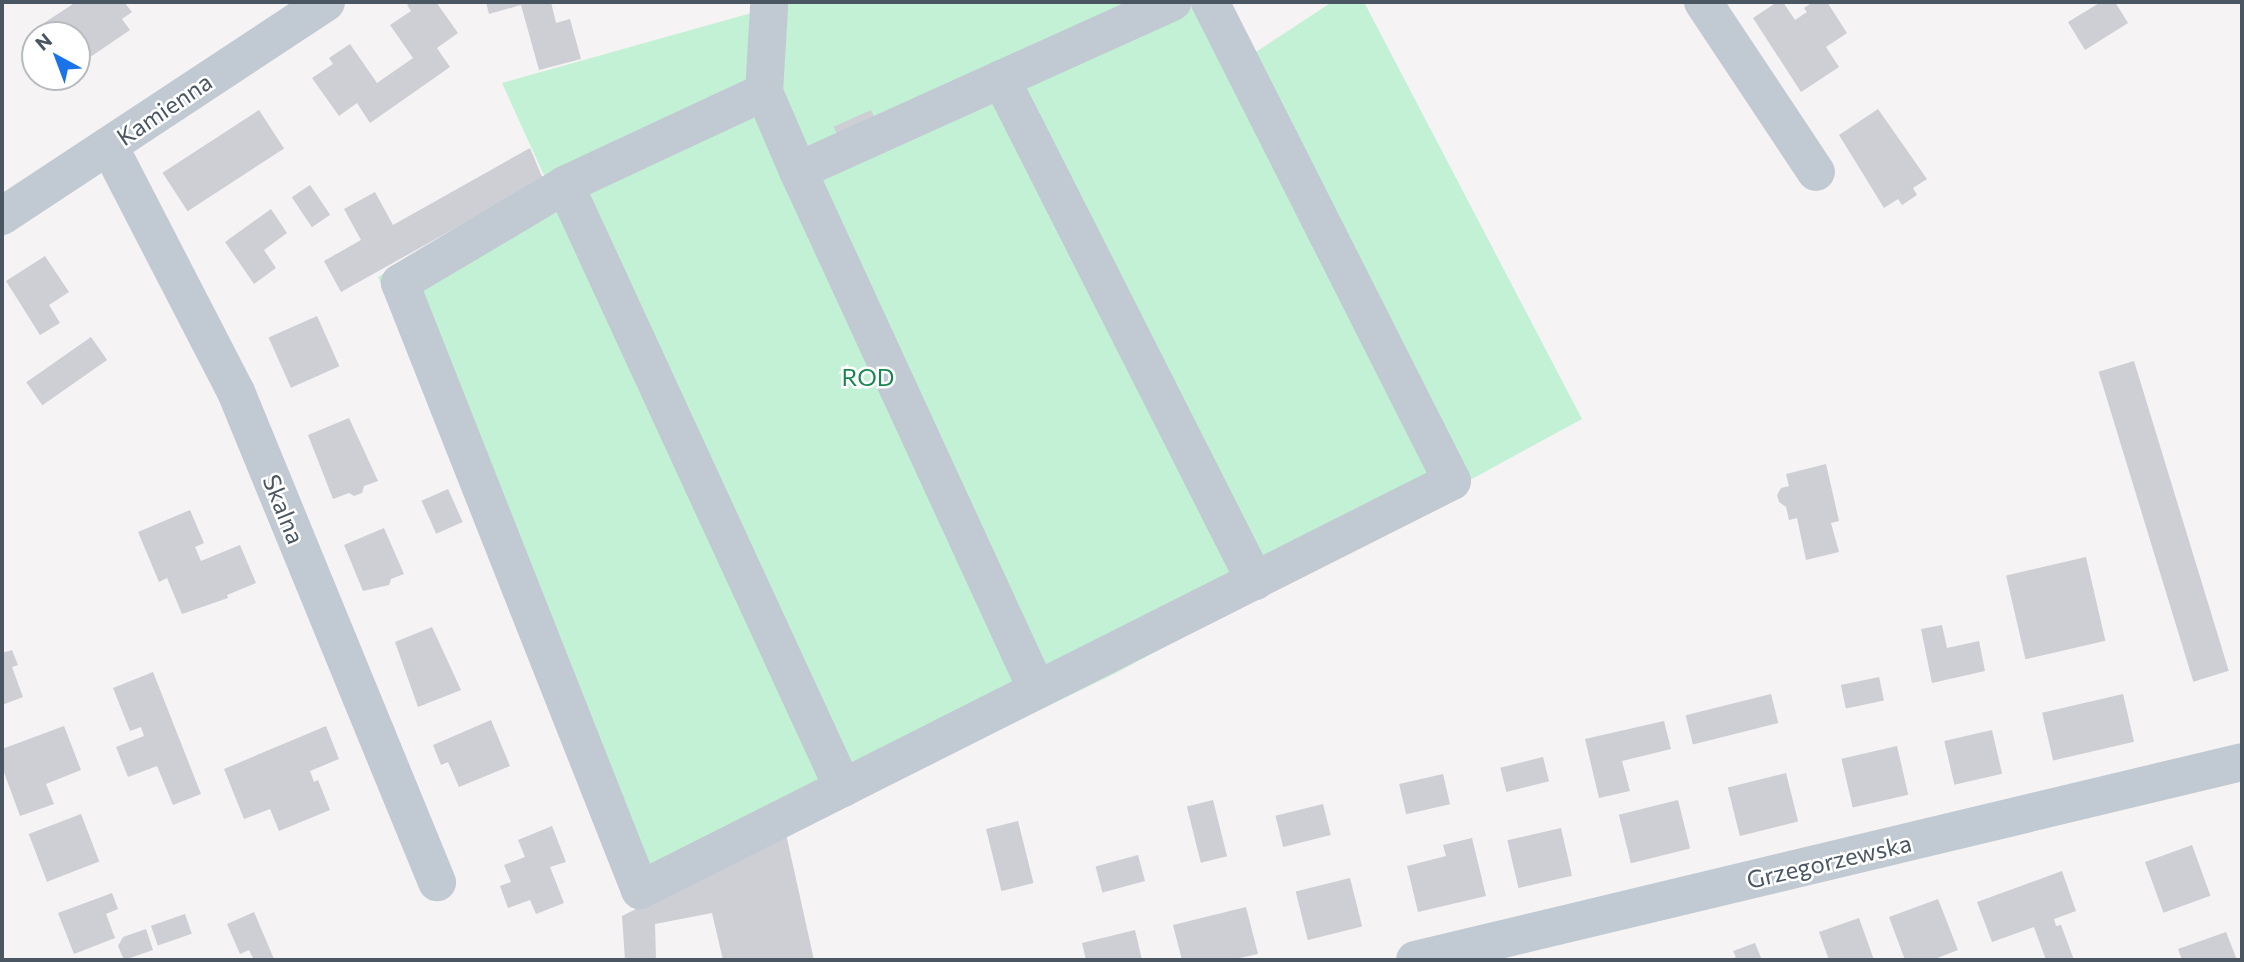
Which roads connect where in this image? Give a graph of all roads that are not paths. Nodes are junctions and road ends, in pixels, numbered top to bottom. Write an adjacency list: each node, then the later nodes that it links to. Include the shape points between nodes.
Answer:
1 (326, 2): 8 (street, Kamienna)
2 (1173, 2): 6 (street)
3 (1210, 2): 13 (street, via 1452,481)
4 (1703, 2): 10 (street)
5 (769, 8): 7 (street)
6 (1001, 79): 9 (street); 13 (street)
7 (764, 92): 9 (street); 11 (street)
8 (109, 146): 12 (street, Kamienna); 17 (street, Skalna, via 236,392)
9 (798, 171): 14 (street)
10 (1816, 172)
11 (565, 185): 16 (street); 16 (street, via 400,283 640,890)
12 (2, 216)
13 (1255, 581): 14 (street)
14 (1037, 690): 16 (street)
15 (2242, 762): 18 (street, Grzegorzewska)
16 (843, 788)
17 (437, 882)
18 (1415, 960)

